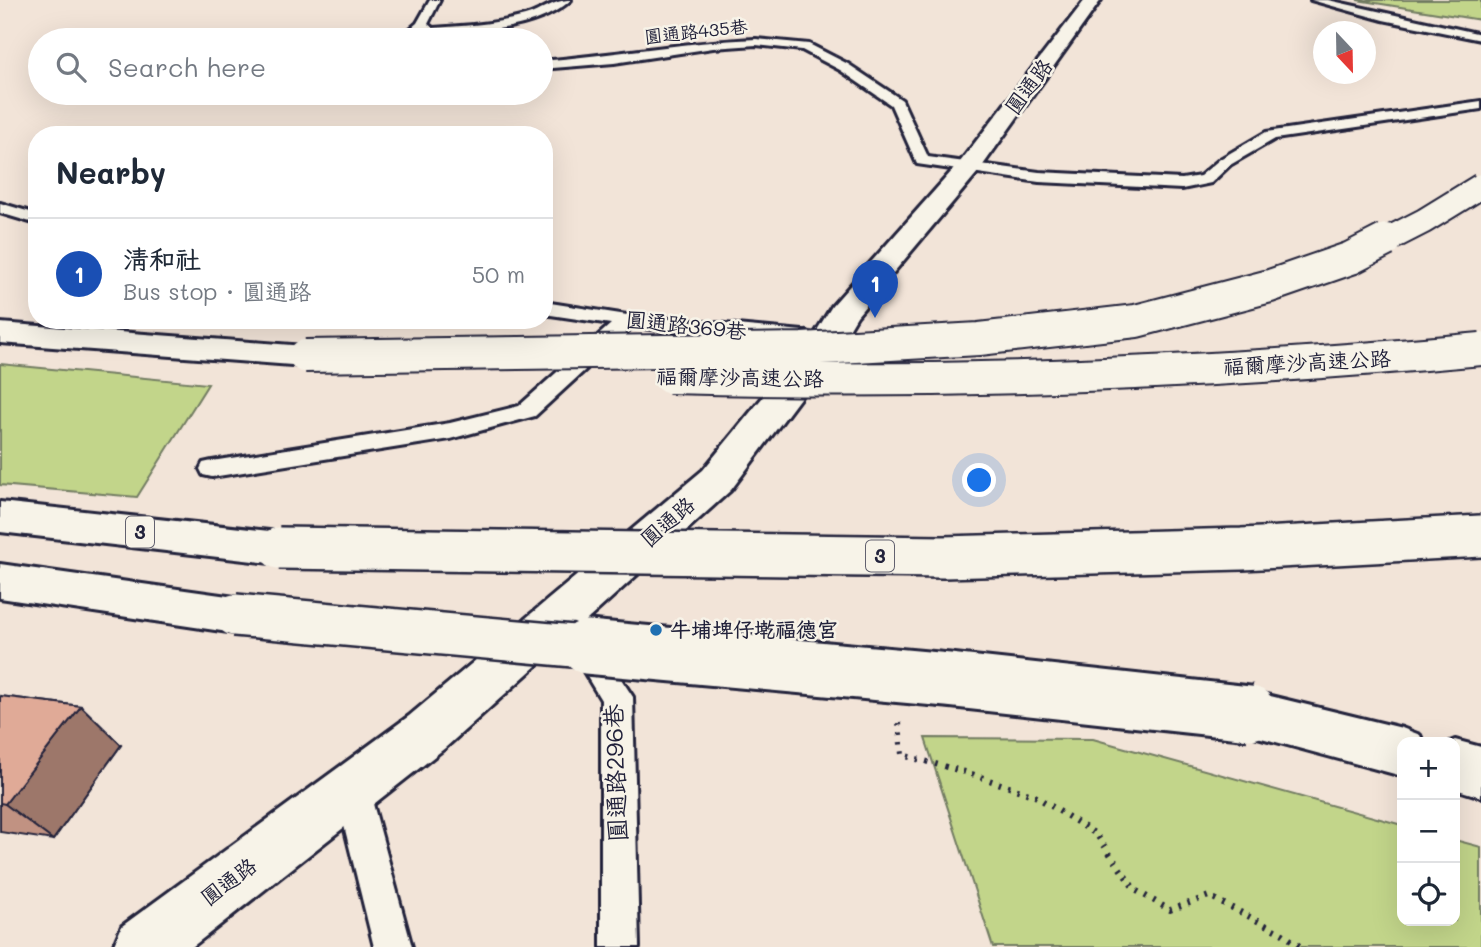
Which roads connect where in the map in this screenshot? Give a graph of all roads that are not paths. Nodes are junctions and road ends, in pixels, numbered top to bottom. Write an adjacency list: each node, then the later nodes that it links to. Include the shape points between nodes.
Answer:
1 (435, 0): 5 (lane)
2 (566, 0): 8 (lane, via 531,18)
3 (1093, 0): 12 (main road, 圓通路)
4 (1316, 0): 9 (lane)
5 (422, 25): 6 (lane); 7 (lane)
6 (418, 28)
7 (425, 28)
8 (476, 28)
9 (1481, 37)
10 (553, 64): 12 (lane, 圓通路435巷, via 713,44 805,47 897,103 922,161)
11 (1481, 105): 12 (lane, via 1270,135 1205,180 1182,184 1039,177)
12 (969, 167): 19 (main road, 圓通路, via 843,313)
13 (1481, 186): 21 (main road, bridge, via 1351,258 1270,286 1136,321 979,339 802,349)
14 (0, 208): 15 (lane)
15 (28, 216)
16 (553, 310): 17 (lane, 圓通路369巷)
17 (627, 321): 19 (lane, 圓通路369巷); 22 (lane, via 527,411 450,431)
18 (0, 333): 21 (main road, 福爾摩沙高速公路)
19 (828, 339): 26 (main road, 圓通路, via 717,480)
20 (1481, 349): 21 (main road, 福爾摩沙高速公路, bridge, via 1053,378 875,381 673,377)
21 (305, 356)
22 (212, 469)
23 (0, 517): 24 (main road, 3, bridge, via 279,548 943,557 1242,549)
24 (1481, 536)
25 (0, 582): 27 (main road, bridge, via 236,615 1250,713)
26 (562, 614): 30 (main road, 圓通路, via 427,732); 33 (lane, 圓通路296巷, via 617,697)
27 (1397, 751)
28 (1460, 766): 29 (main road)
29 (1481, 772)
30 (352, 789): 31 (main road, 圓通路); 32 (lane)
31 (143, 947)
32 (393, 947)
33 (620, 947)

